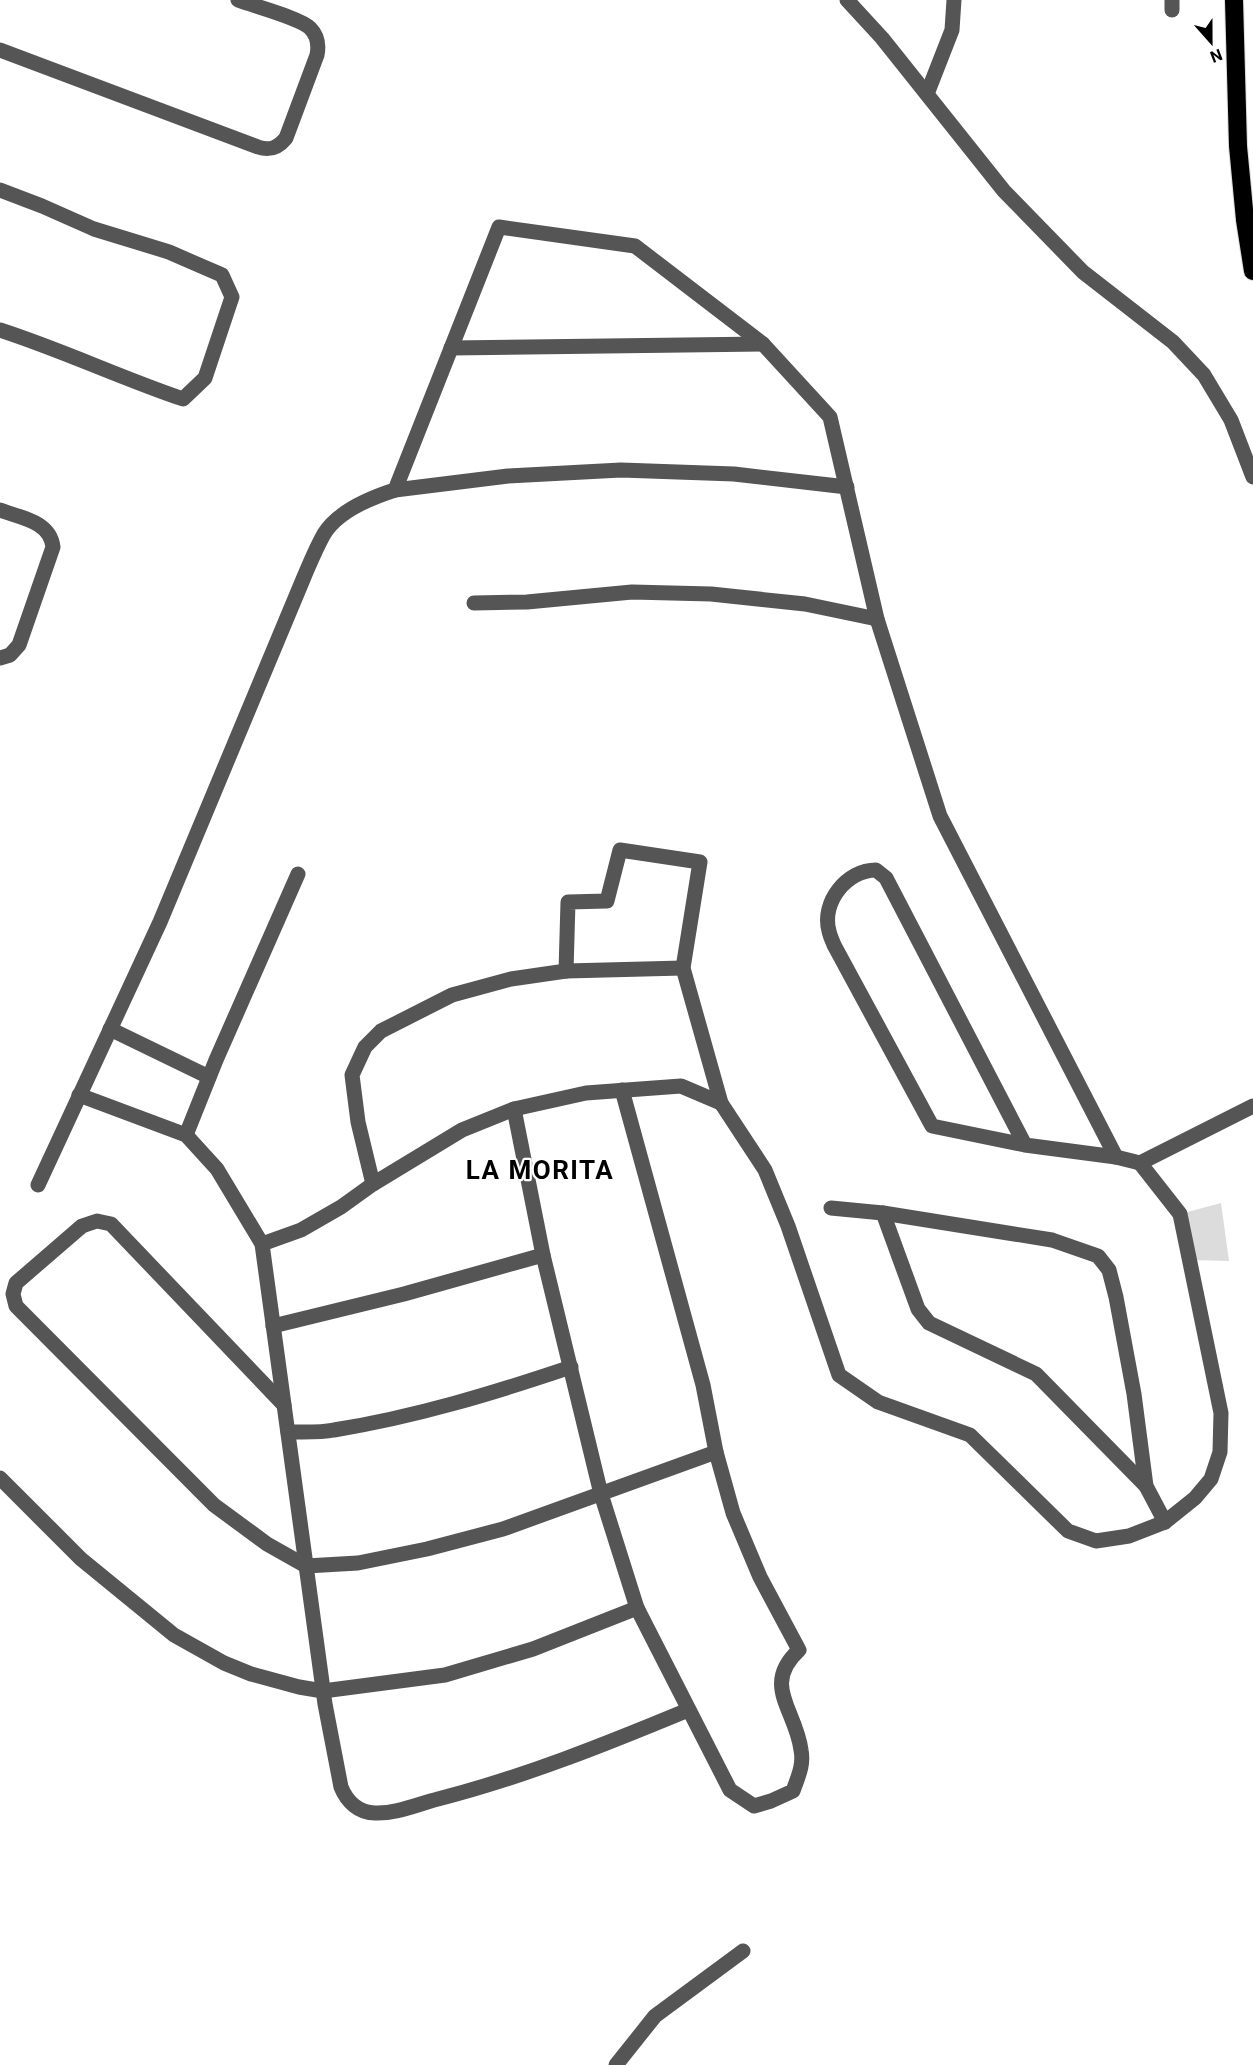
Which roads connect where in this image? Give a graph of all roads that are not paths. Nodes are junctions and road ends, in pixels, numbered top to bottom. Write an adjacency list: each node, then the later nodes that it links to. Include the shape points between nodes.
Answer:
1 (238, 0): 5 (street, via 305,24 318,41 317,55 286,138 270,149)
2 (847, 0): 6 (street)
3 (954, 0): 6 (street, via 952,30)
4 (1234, 0): 8 (highway, via 1238,146)
5 (0, 50)
6 (927, 94): 12 (street, via 1004,191 1083,272 1173,342 1204,375 1231,420)
7 (0, 190): 9 (street, via 222,275 232,297 205,378 183,399)
8 (1253, 271)
9 (0, 330)
10 (763, 344): 11 (street); 11 (street, via 635,246 499,227); 13 (street, via 830,417)
11 (451, 348): 14 (street)
12 (1253, 477)
13 (847, 487): 14 (street, via 734,474 621,470 508,476); 17 (street)
14 (395, 490): 22 (street, via 352,508 325,533 160,922)
15 (0, 510): 18 (street, via 41,525 51,535 53,547 19,645 10,655)
16 (474, 603): 17 (street, via 632,592 711,594 805,604)
17 (877, 619): 31 (street, via 940,816)
18 (0, 658)
19 (298, 874): 23 (street)
20 (683, 968): 21 (street); 21 (street, via 700,862 620,850 607,901 568,902); 26 (street)
21 (566, 971): 33 (street, via 452,995 381,1031 365,1047 352,1075)
22 (110, 1029): 23 (street); 25 (street)
23 (209, 1077): 29 (street)
24 (622, 1090): 26 (street, via 681,1086); 28 (street, via 586,1093); 43 (street, via 703,1385)
25 (79, 1095): 29 (street); 34 (street)
26 (721, 1103): 47 (street, via 765,1170 839,1375 878,1402 970,1435 1068,1531 1096,1541 1129,1536)
27 (1253, 1106): 32 (street)
28 (514, 1109): 33 (street, via 462,1130); 38 (street)
29 (186, 1135): 37 (street, via 218,1169)
30 (1025, 1145): 30 (street, via 886,878 876,870 855,874 837,891 828,930 932,1126); 31 (street)
31 (1116, 1157): 32 (street)
32 (1140, 1163): 47 (street, via 1180,1214 1221,1413 1220,1452 1211,1479)
33 (373, 1184): 37 (street, via 301,1230)
34 (38, 1185)
35 (831, 1208): 36 (street)
36 (883, 1213): 45 (street, via 918,1309 929,1323 1036,1374); 45 (street, via 1052,1240 1098,1256 1109,1270 1116,1298)
37 (262, 1244): 39 (street)
38 (543, 1254): 39 (street); 40 (street)
39 (273, 1326): 41 (street)
40 (572, 1367): 42 (street, via 414,1414 332,1431); 46 (street)
41 (284, 1405): 42 (street); 48 (street, via 111,1224 97,1221 82,1226 16,1283 16,1306 214,1504 267,1544)
42 (288, 1432): 48 (street)
43 (717, 1452): 46 (street); 51 (street, via 733,1513 760,1577 799,1650 786,1661 780,1679 801,1749 802,1768 793,1791 754,1806 730,1790)
44 (0, 1478): 50 (street, via 81,1559 174,1635 250,1674)
45 (1146, 1486): 47 (street)
46 (601, 1494): 48 (street, via 503,1529 427,1549 358,1563); 49 (street)
47 (1165, 1522)
48 (306, 1566): 50 (street)
49 (637, 1608): 50 (street, via 533,1649 445,1675); 51 (street)
50 (323, 1691): 51 (street, via 341,1787 353,1805 375,1813 487,1786)
51 (688, 1710)
52 (743, 1951): 53 (street, via 654,2016)
53 (616, 2065)

